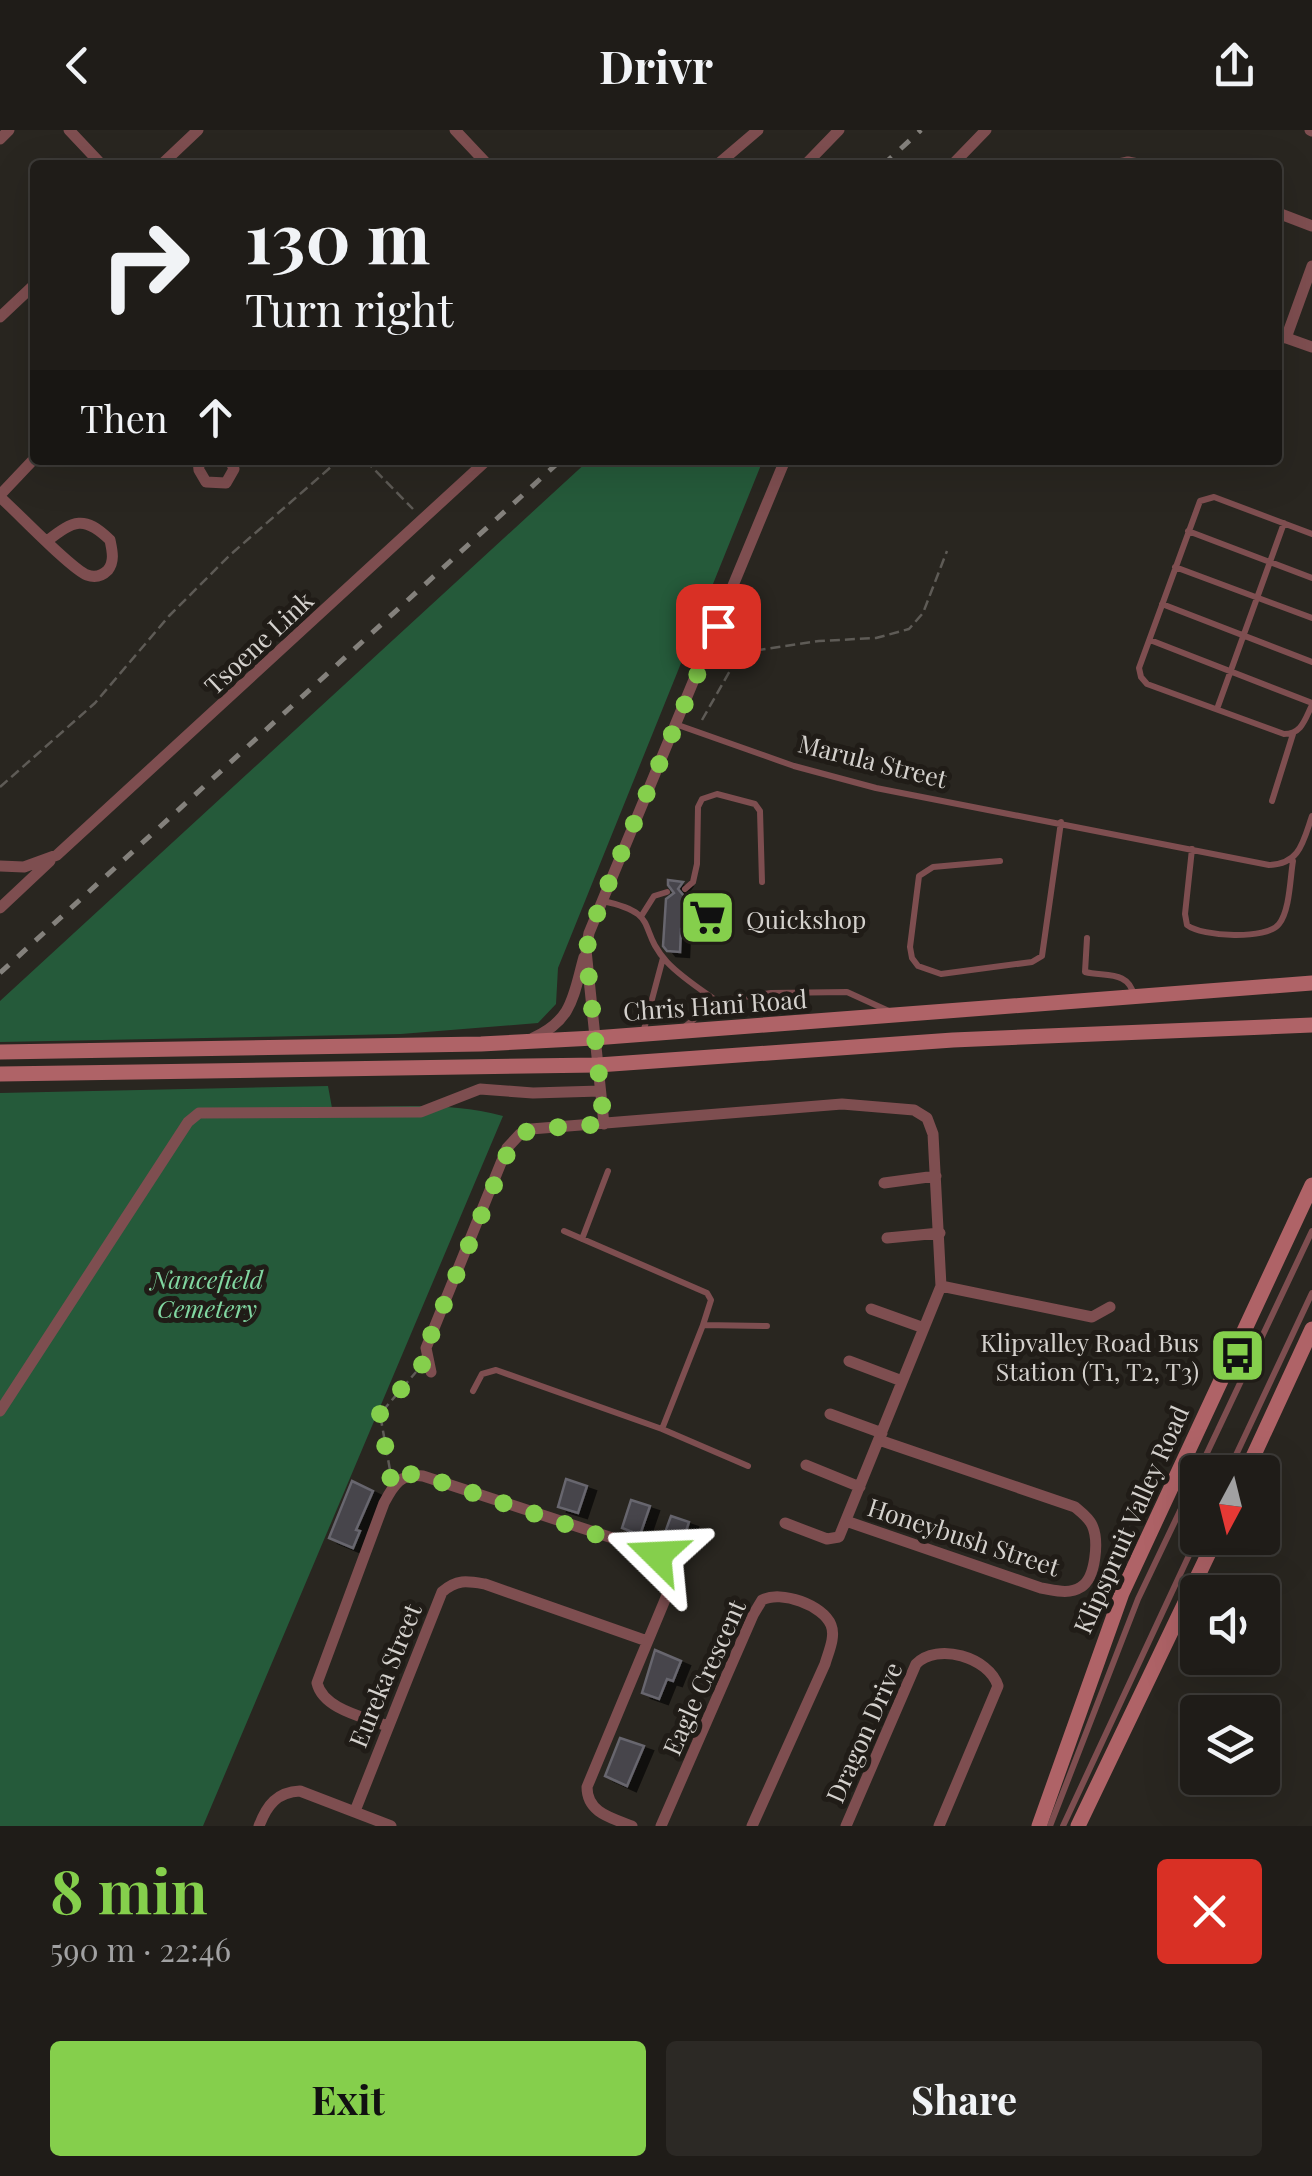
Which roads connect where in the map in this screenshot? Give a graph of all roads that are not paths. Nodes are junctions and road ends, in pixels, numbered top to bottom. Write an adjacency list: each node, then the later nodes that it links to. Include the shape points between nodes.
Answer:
1 (9, 130): 8 (street)
2 (69, 130): 10 (street)
3 (198, 130): 11 (street)
4 (455, 130): 9 (street)
5 (758, 130): 14 (street)
6 (839, 130): 15 (street)
7 (986, 130): 16 (street)
8 (0, 138)
9 (476, 152): 12 (street); 13 (street)
10 (97, 160)
11 (166, 160)
12 (469, 160)
13 (483, 160)
14 (723, 160)
15 (811, 160)
16 (957, 160)
17 (1282, 215): 18 (street)
18 (1312, 226)
19 (1312, 266): 22 (street)
20 (30, 289): 21 (street)
21 (0, 316)
22 (1282, 336): 23 (street)
23 (1312, 347)
24 (30, 463): 29 (street)
25 (198, 465): 26 (street, via 206,482 226,484)
26 (232, 465)
27 (482, 465): 52 (street, Tsoene Link)
28 (783, 465): 46 (street)
29 (0, 496): 33 (street)
30 (1284, 524): 31 (lane, via 1214,497 1200,501); 32 (lane); 34 (lane)
31 (1188, 530): 34 (lane); 35 (lane)
32 (1312, 534)
33 (47, 540): 33 (street, via 82,522 110,540 112,563 106,573 83,574)
34 (1269, 562): 36 (lane); 37 (lane)
35 (1176, 567): 37 (lane); 38 (lane)
36 (1312, 578)
37 (1256, 597): 39 (lane); 40 (lane)
38 (1162, 604): 40 (lane); 41 (lane)
39 (1312, 618)
40 (1242, 634): 42 (lane); 43 (lane)
41 (1150, 640): 43 (lane); 45 (lane, via 1139,668 1146,684)
42 (1312, 662)
43 (1230, 672): 44 (lane); 45 (lane)
44 (1312, 704): 47 (lane)
45 (1216, 709): 47 (lane)
46 (678, 725): 50 (lane, Marula Street, via 876,788); 59 (street)
47 (1293, 734): 48 (lane)
48 (1272, 801)
49 (1312, 816): 54 (lane)
50 (1061, 822): 51 (lane, Marula Street); 53 (lane, via 1042,956 941,974 918,966 910,947 919,876 934,867)
51 (1192, 849): 54 (lane, Marula Street, via 1269,865); 54 (lane, via 1185,914 1187,924 1206,934 1277,928)
52 (57, 855): 55 (street, Tsoene Link); 60 (street, Tsoene Link)
53 (1000, 860)
54 (1293, 860)
55 (3, 867)
56 (762, 882): 57 (lane, via 760,811 716,794 698,807 698,864 694,882)
57 (684, 888)
58 (667, 892): 61 (lane, via 654,896)
59 (601, 901): 61 (lane); 63 (street)
60 (0, 908)
61 (642, 915): 64 (lane)
62 (1087, 938): 66 (lane, via 1085,972 1126,978)
63 (586, 950): 74 (street); 75 (street, via 567,1013 551,1030)
64 (664, 958): 67 (lane); 72 (lane)
65 (1312, 983): 66 (main road, Chris Hani Road)
66 (1134, 997): 68 (main road, Chris Hani Road)
67 (717, 1001): 68 (lane, via 847,992); 71 (lane)
68 (897, 1015): 71 (main road, Chris Hani Road)
69 (1312, 1025): 70 (main road, Chris Hani Road)
70 (1261, 1028): 73 (main road); 77 (main road, Chris Hani Road, via 953,1040)
71 (678, 1032): 72 (main road, Chris Hani Road)
72 (643, 1034): 74 (main road, Chris Hani Road)
73 (1312, 1037)
74 (594, 1038): 75 (main road, Chris Hani Road); 77 (street)
75 (525, 1041): 76 (main road, Chris Hani Road)
76 (0, 1052)
77 (598, 1065): 78 (main road, Chris Hani Road); 79 (street)
78 (0, 1074)
79 (600, 1091): 80 (street); 102 (street, via 480,1089 421,1112 199,1113)
80 (604, 1124): 82 (street, via 842,1104 907,1108 927,1118); 99 (street, via 531,1129 513,1140 426,1348)
81 (608, 1171): 88 (lane)
82 (936, 1176): 83 (street); 87 (street)
83 (884, 1183)
84 (1312, 1185): 127 (main road, Klipspruit Valley Road, via 1122,1593)
85 (564, 1231): 88 (lane)
86 (1312, 1231): 106 (lane, Klipspruit Valley Road)
87 (940, 1233): 89 (street); 90 (street)
88 (582, 1238): 94 (lane, via 707,1293)
89 (888, 1238)
90 (941, 1286): 92 (street, via 1092,1317); 96 (street)
91 (1312, 1293): 107 (lane)
92 (1110, 1307)
93 (871, 1309): 96 (street)
94 (702, 1325): 95 (lane); 104 (lane)
95 (767, 1326)
96 (924, 1328): 100 (street)
97 (1312, 1329): 108 (main road)
98 (849, 1361): 100 (street)
99 (429, 1366)
100 (902, 1382): 105 (street)
101 (473, 1391): 104 (lane, via 482,1374 496,1370)
102 (0, 1411)
103 (830, 1414): 105 (street)
104 (662, 1429): 110 (lane)
105 (880, 1436): 111 (street); 113 (street, Honeybush Street, via 1075,1508 1092,1522 1096,1536 1091,1573 1086,1584 1068,1592 1041,1588)
106 (1206, 1455)
107 (1236, 1455)
108 (1254, 1455)
109 (806, 1465): 111 (street)
110 (748, 1466)
111 (860, 1487): 113 (street)
112 (1180, 1511): 128 (lane, Klipspruit Valley Road, via 1138,1599)
113 (846, 1521): 114 (street, via 834,1540)
114 (786, 1523)
115 (1189, 1555): 129 (lane)
116 (1208, 1555): 130 (main road)
117 (647, 1640): 118 (street, Eureka Street, via 486,1584 452,1584 442,1592); 118 (street, via 669,1580 657,1555 410,1474 392,1487 379,1514 317,1683 328,1701); 122 (street, via 587,1797 598,1812)
118 (386, 1726): 119 (street, Eureka Street)
119 (354, 1811): 120 (street, via 288,1792 265,1810); 121 (street)
120 (259, 1826)
121 (391, 1826)
122 (632, 1826)
123 (661, 1826): 124 (street, Eagle Crescent, via 753,1615 762,1600 779,1596 822,1612 834,1630)
124 (752, 1826)
125 (846, 1826): 126 (street, Dragon Drive, via 916,1664 944,1653 977,1662 998,1686)
126 (940, 1826)
127 (1040, 1826)
128 (1050, 1826)
129 (1063, 1826)
130 (1078, 1826)

